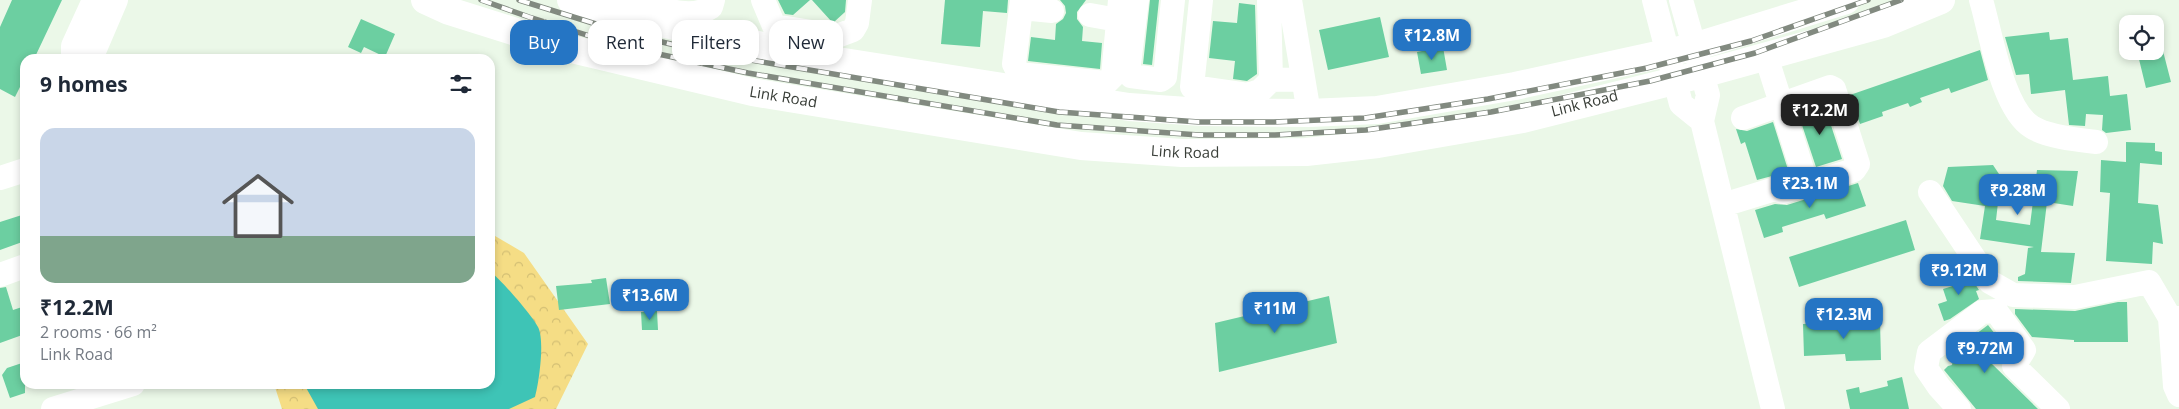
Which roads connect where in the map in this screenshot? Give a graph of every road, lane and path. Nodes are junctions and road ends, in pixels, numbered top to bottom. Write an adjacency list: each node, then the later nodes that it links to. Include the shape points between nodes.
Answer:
1 (94, 0): 30 (street, via 73,46)
2 (116, 0): 31 (street)
3 (425, 0): 36 (main road, Link Road, via 567,48 752,92 1116,150 1306,152 1378,144 1523,119)
4 (571, 0): 25 (main road, Link Road, via 592,7)
5 (633, 0): 20 (street)
6 (713, 0): 20 (street, via 711,7 703,13)
7 (763, 0): 24 (street)
8 (860, 0): 26 (street, via 853,30)
9 (1137, 0): 10 (street, via 1128,72 1131,76 1161,80 1165,77)
10 (1173, 0)
11 (1201, 0): 37 (street)
12 (1269, 0): 35 (street)
13 (1290, 0): 34 (street)
14 (1654, 0): 29 (street)
15 (1681, 0): 27 (street)
16 (1846, 0): 27 (main road, Link Road)
17 (1941, 0): 32 (main road, Link Road, via 1883,24)
18 (1981, 0): 42 (street, via 1999,66 2016,112 2032,128 2069,139)
19 (1022, 4): 21 (street, via 1014,64 1019,74 1106,83 1113,76); 22 (street)
20 (688, 7)
21 (1119, 10): 23 (street)
22 (1052, 11)
23 (1090, 15)
24 (769, 25)
25 (769, 36)
26 (843, 41)
27 (1694, 47): 29 (main road, Link Road); 33 (street)
28 (843, 49): 37 (main road, Link Road, via 1129,107)
29 (1668, 53): 36 (street); 39 (main road, Link Road, via 1420,104 1377,110)
30 (73, 54)
31 (93, 54)
32 (1766, 56): 33 (main road, Link Road); 38 (street)
33 (1702, 74): 36 (main road, Link Road); 41 (street, via 1708,95)
34 (1303, 79): 35 (street); 39 (street)
35 (1271, 80): 37 (street, via 1260,91 1248,95)
36 (1674, 82): 41 (street, via 1681,104)
37 (1192, 99): 39 (main road, Link Road)
38 (1781, 105): 40 (street); 45 (street); 45 (street, via 1830,87 1838,98 1858,164 1854,170)
39 (1309, 113)
40 (1743, 118)
41 (1702, 122): 47 (street)
42 (2096, 142)
43 (20, 172): 44 (street)
44 (0, 178)
45 (1807, 185): 47 (street, via 1783,192 1775,189)
46 (1930, 192): 50 (street, via 1990,282 2013,295 2075,296 2149,282)
47 (1723, 205): 54 (street)
48 (20, 268): 49 (street)
49 (0, 275)
50 (2174, 318): 52 (street, via 2175,386)
51 (117, 389): 53 (street)
52 (2179, 395)
53 (53, 409)
54 (1773, 409)
55 (1959, 409): 56 (street, via 1926,368 1930,352 1982,312 1996,311 2024,350 2014,366)
56 (2058, 409)

